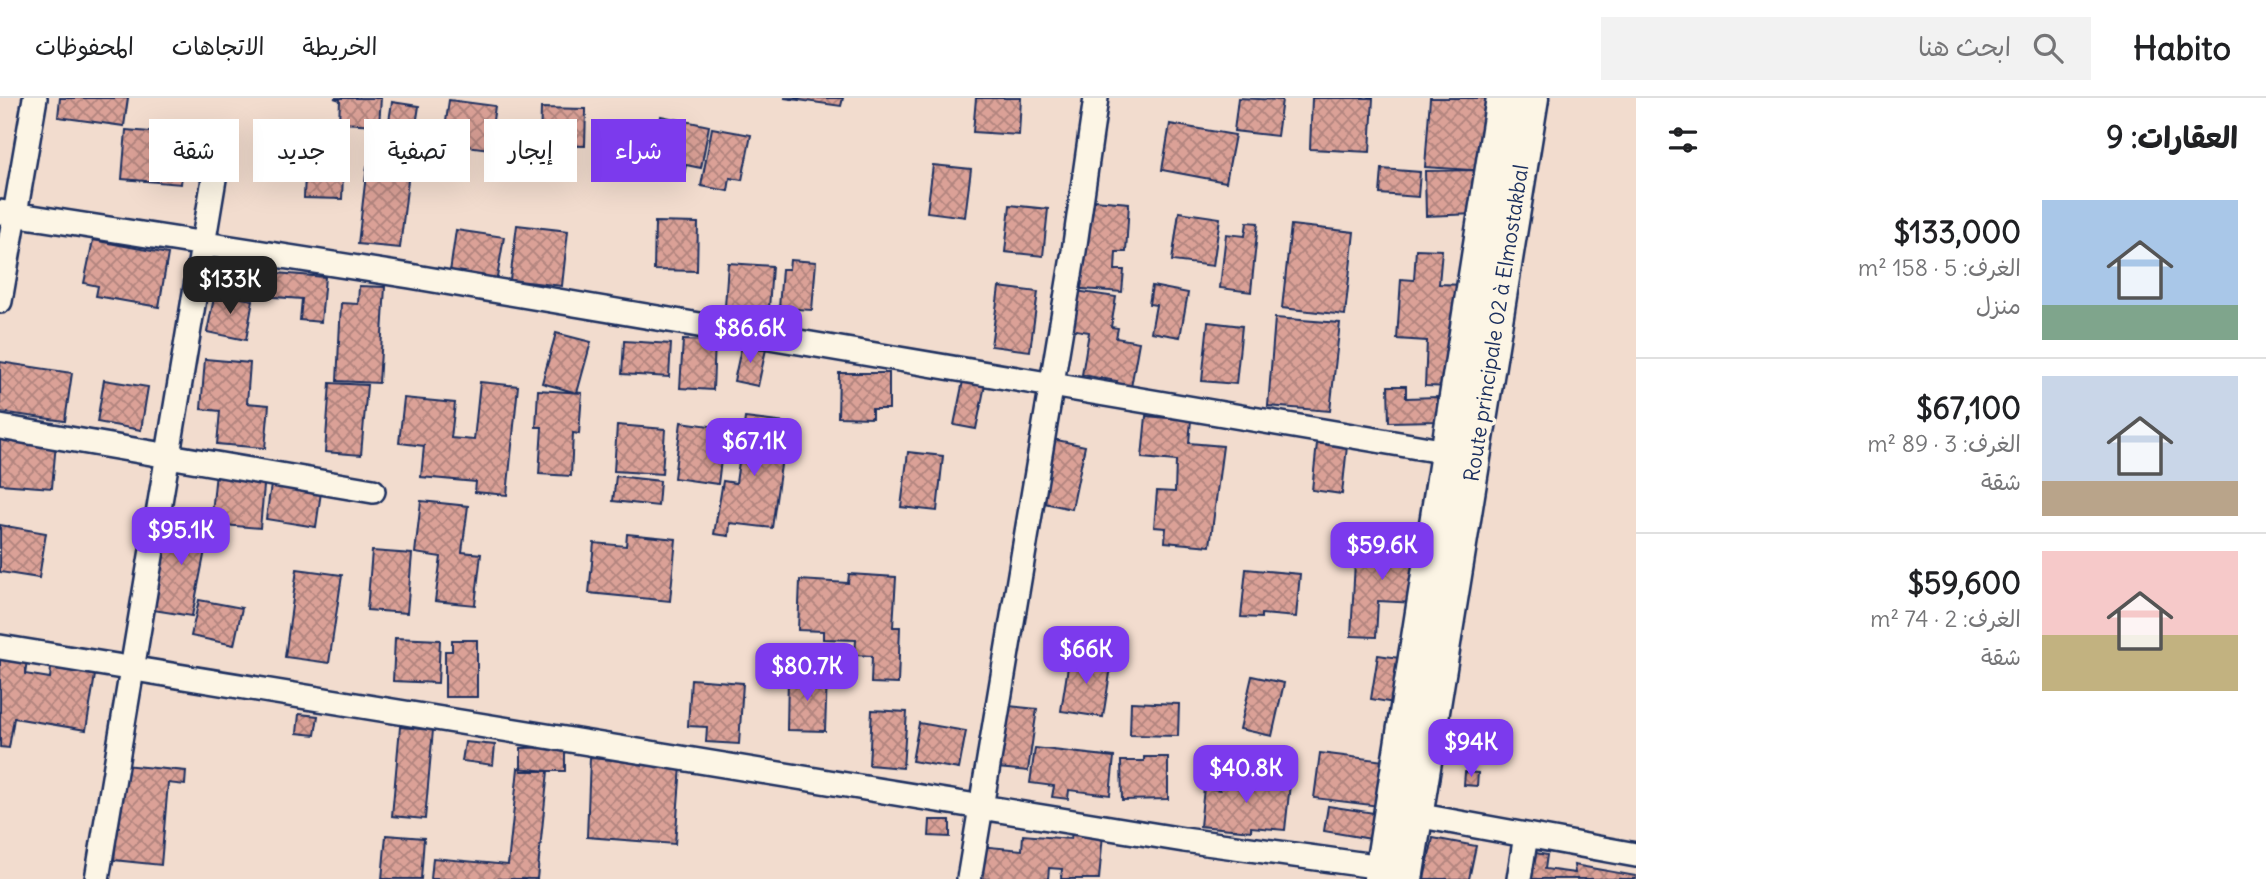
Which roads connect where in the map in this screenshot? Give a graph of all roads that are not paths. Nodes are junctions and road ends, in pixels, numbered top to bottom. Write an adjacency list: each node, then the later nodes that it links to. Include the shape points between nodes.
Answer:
1 (35, 98): 6 (street)
2 (1096, 98): 9 (street)
3 (1503, 98): 11 (main road, Route principale 02 à Elmostakbal)
4 (1532, 98): 17 (main road, Route principale 02 à Elmostakbal)
5 (214, 182): 7 (street)
6 (8, 213): 7 (street); 8 (street)
7 (205, 244): 9 (street); 12 (street)
8 (0, 301)
9 (1051, 385): 11 (street); 16 (street)
10 (0, 428): 12 (street)
11 (1447, 452): 20 (main road, Route principale 02 à Elmostakbal)
12 (169, 456): 13 (street); 15 (street)
13 (373, 491)
14 (0, 647): 15 (street)
15 (133, 668): 16 (street); 21 (street)
16 (981, 807): 20 (street); 22 (street)
17 (1416, 815): 18 (street); 20 (main road, Route principale 02 à Elmostakbal)
18 (1526, 835): 19 (street); 23 (street)
19 (1636, 855)
20 (1389, 875)
21 (97, 879)
22 (969, 879)
23 (1520, 879)

